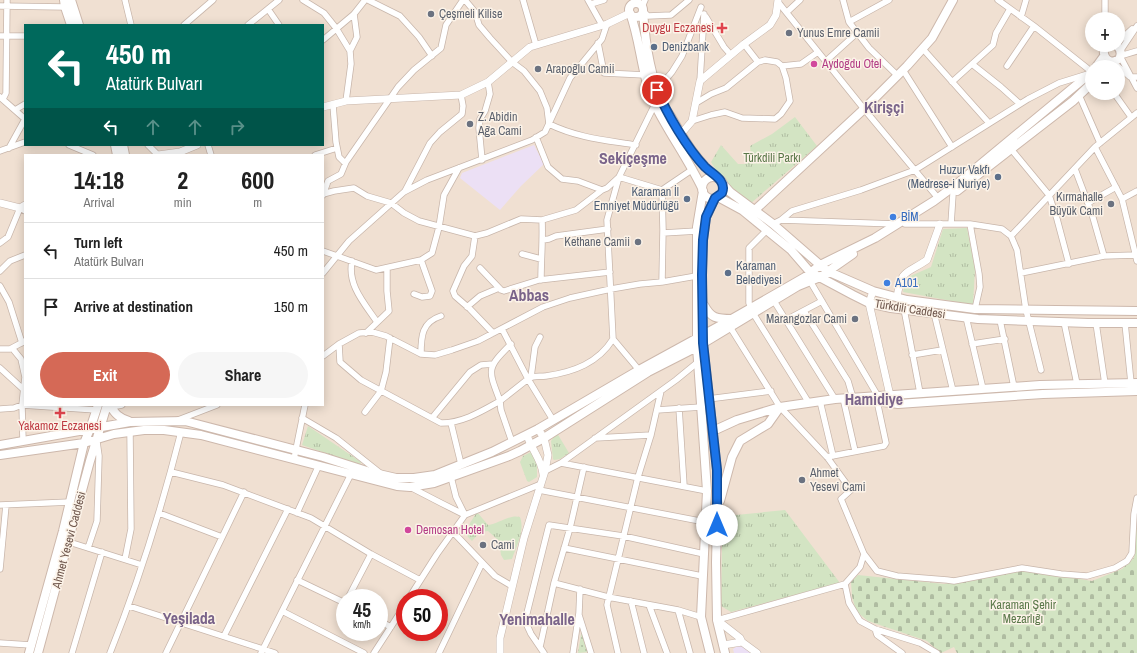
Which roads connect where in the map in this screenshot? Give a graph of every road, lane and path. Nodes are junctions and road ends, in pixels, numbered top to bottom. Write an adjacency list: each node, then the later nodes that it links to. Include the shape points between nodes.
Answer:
1 (71, 0): 38 (main road)
2 (125, 0): 39 (street)
3 (213, 0): 40 (street)
4 (279, 0): 28 (street)
5 (303, 0): 46 (street, via 324,13)
6 (365, 0): 33 (street)
7 (368, 0): 66 (street, via 400,16)
8 (464, 0): 66 (street, via 446,25 441,48); 68 (street, via 475,12 479,25)
9 (523, 0): 56 (street)
10 (604, 0): 22 (street)
11 (628, 0): 30 (main road)
12 (689, 0): 25 (street, via 671,15 648,16)
13 (698, 0): 27 (street)
14 (800, 0): 31 (street)
15 (843, 0): 36 (street)
16 (889, 0): 36 (street)
17 (953, 0): 57 (main road)
18 (998, 0): 29 (street)
19 (1026, 0): 35 (street)
20 (1104, 0): 32 (street)
21 (778, 1): 31 (street); 55 (street, via 776,16 770,25)
22 (590, 2): 43 (street)
23 (7, 3): 24 (street); 26 (street); 49 (street)
24 (64, 4): 37 (main road)
25 (642, 4): 30 (main road, via 641,15 632,16); 84 (main road, Türkdili Caddesi)
26 (0, 6)
27 (701, 7): 34 (street); 84 (street, via 682,56)
28 (268, 9): 41 (street); 42 (street)
29 (1010, 9): 35 (street); 70 (street, via 996,33 993,45)
30 (629, 11): 43 (street); 76 (main road)
31 (787, 12): 61 (street)
32 (1105, 12)
33 (354, 14): 46 (street); 58 (street, via 357,37)
34 (704, 14): 64 (street); 80 (street)
35 (1021, 17): 44 (street)
36 (849, 22): 47 (street)
37 (71, 24)
38 (79, 24)
39 (131, 24)
40 (186, 24)
41 (249, 24)
42 (278, 24)
43 (604, 24): 53 (street, via 602,39); 56 (street)
44 (1034, 26): 72 (street); 73 (street)
45 (1137, 26): 51 (street); 54 (street)
46 (336, 28): 52 (street); 58 (street)
47 (857, 33): 67 (street); 74 (street, via 869,48)
48 (0, 36): 49 (street)
49 (7, 36): 50 (street); 88 (street, via 6,93)
50 (24, 36)
51 (1125, 36)
52 (324, 39)
53 (598, 43): 76 (street, via 604,72); 106 (street, via 570,78)
54 (1125, 43)
55 (744, 44): 64 (street); 69 (street)
56 (536, 45): 68 (street)
57 (923, 49): 74 (main road); 82 (street)
58 (350, 51): 91 (street, via 351,64)
59 (1125, 51): 60 (street)
60 (1137, 51)
61 (818, 52): 67 (street); 71 (street, via 801,64)
62 (1119, 52): 65 (main road, via 1116,61)
63 (1119, 52): 77 (street)
64 (731, 55): 80 (street)
65 (1107, 55): 77 (street)
66 (432, 56): 89 (street, via 414,70)
67 (826, 61): 98 (street)
68 (512, 62): 81 (street); 106 (street, via 524,71 540,91 547,108)
69 (758, 62): 71 (street, via 777,62); 92 (street, via 726,88)
70 (972, 64): 82 (street); 95 (street)
71 (782, 66): 104 (street, via 790,101 775,119 742,118 725,112)
72 (1006, 66)
73 (1085, 66)
74 (900, 73): 98 (main road); 115 (street)
75 (1085, 74): 95 (street, via 1058,83)
76 (645, 75): 94 (main road)
77 (1130, 77): 78 (street); 83 (street)
78 (1137, 77)
79 (1085, 78): 143 (main road)
80 (700, 81): 92 (street)
81 (488, 82): 86 (street); 124 (street, via 490,94 479,128)
82 (952, 82): 105 (street)
83 (1137, 88)
84 (657, 90): 107 (main road, Türkdili Caddesi)
85 (1085, 90): 87 (main road)
86 (462, 95): 89 (street); 138 (street, via 462,114 430,143)
87 (1079, 96): 111 (street); 118 (main road)
88 (2, 98): 99 (street)
89 (391, 98): 91 (street); 125 (street)
90 (1119, 100): 101 (street)
91 (346, 101): 93 (street)
92 (696, 103): 104 (street)
93 (333, 104): 97 (street); 117 (street)
94 (655, 104): 110 (street); 127 (main road)
95 (1020, 104): 105 (street)
96 (24, 105): 99 (street)
97 (324, 107)
98 (864, 109): 129 (street); 149 (main road)
99 (14, 110): 102 (street)
100 (1137, 113): 101 (street)
101 (1131, 117): 111 (street)
102 (24, 118)
103 (24, 121): 116 (street)
104 (692, 121): 107 (street)
105 (989, 123): 115 (street)
106 (549, 124): 108 (street, via 545,132); 110 (street, via 592,139)
107 (681, 134): 131 (main road, Türkdili Caddesi, via 692,152)
108 (536, 137): 124 (street); 134 (street, via 548,167 562,179 578,181)
109 (24, 142): 116 (street)
110 (636, 145): 130 (street)
111 (1097, 145): 128 (street); 132 (street)
112 (71, 146): 120 (street)
113 (149, 146): 121 (street)
114 (194, 146): 122 (street, via 180,152)
115 (952, 147): 129 (street)
116 (9, 148): 119 (street)
117 (337, 148): 123 (street); 125 (street, via 339,157)
118 (1011, 149): 139 (main road); 141 (street)
119 (0, 151)
120 (91, 154)
121 (157, 154)
122 (165, 154)
123 (318, 154)
124 (482, 160): 126 (street)
125 (345, 163): 137 (street, via 341,174 328,181)
126 (459, 168): 138 (street); 156 (street, via 444,195)
127 (693, 169): 133 (main road); 135 (street)
128 (1075, 169): 141 (street); 147 (street)
129 (914, 170): 143 (street); 151 (street, via 861,190 792,211)
130 (619, 177): 134 (street); 135 (street); 157 (street, via 607,220)
131 (720, 181): 133 (main road, via 710,177 704,181); 142 (main road, via 723,190); 149 (main road, Türkdili Caddesi, via 730,192)
132 (1116, 187): 144 (street); 147 (street)
133 (702, 189): 142 (main road, via 706,196); 159 (main road)
134 (602, 190): 150 (street, via 576,210)
135 (662, 190): 160 (street)
136 (1137, 191): 144 (street)
137 (324, 192)
138 (404, 192): 146 (street)
139 (953, 194): 152 (main road); 154 (street)
140 (324, 195): 146 (street, via 354,188 367,196)
141 (1049, 195): 162 (street); 175 (street)
142 (716, 198): 158 (main road, Türkdili Caddesi, via 742,210); 185 (main road, via 706,217)
143 (938, 198): 152 (main road)
144 (1122, 199): 169 (street)
145 (0, 203): 148 (street)
146 (391, 203): 156 (street, via 419,221); 168 (street, via 348,241)
147 (1088, 203): 170 (street)
148 (23, 208): 164 (street, via 8,237)
149 (755, 210): 151 (main road, Türkdili Caddesi)
150 (542, 220): 161 (street, via 521,219); 163 (street)
151 (777, 222): 152 (street); 176 (main road, Türkdili Caddesi)
152 (901, 224): 153 (street); 176 (main road); 180 (main road, via 881,240 849,256)
153 (940, 224): 154 (street); 195 (street, via 927,260 904,273)
154 (951, 224): 155 (street)
155 (970, 224): 162 (street, via 1002,229); 202 (street, via 980,287)
156 (439, 227): 161 (street); 172 (street, via 432,253)
157 (608, 229): 163 (street); 182 (street)
158 (767, 230): 183 (main road, Türkdili Caddesi, via 791,250); 203 (street, via 748,248 749,304)
159 (697, 231): 160 (street); 185 (main road)
160 (663, 233): 189 (street)
161 (475, 236): 200 (street, via 472,256 464,266 453,291)
162 (1011, 236): 184 (street, via 1017,250)
163 (543, 240): 171 (street)
164 (0, 243)
165 (324, 251): 168 (street)
166 (522, 254): 171 (street)
167 (24, 255): 179 (street, via 10,261)
168 (337, 255): 173 (street); 181 (street)
169 (1136, 255): 170 (street); 174 (street)
170 (1104, 256): 175 (street)
171 (541, 259): 187 (street)
172 (421, 260): 177 (street); 194 (street, via 432,291 430,296)
173 (352, 261): 177 (street, via 376,270); 213 (street, via 350,271 354,286)
174 (1137, 261)
175 (1069, 264): 184 (street)
176 (820, 265): 180 (main road, Türkdili Caddesi); 183 (main road)
177 (388, 268): 213 (street, via 389,312)
178 (480, 268): 191 (street)
179 (0, 271)
180 (827, 271): 186 (main road); 193 (main road, Türkdili Caddesi)
181 (324, 272)
182 (610, 272): 187 (street); 192 (street)
183 (810, 272): 186 (main road, Türkdili Caddesi); 203 (main road)
184 (1021, 273): 204 (street)
185 (699, 276): 189 (street); 198 (main road); 226 (main road)
186 (820, 277): 188 (main road); 199 (main road, Türkdili Caddesi)
187 (541, 280): 191 (street, via 504,291)
188 (810, 281): 196 (main road); 197 (street)
189 (662, 282): 192 (street)
190 (0, 286): 227 (street, via 9,302)
191 (499, 288): 200 (street, via 480,296)
192 (611, 289): 219 (street, via 543,307); 224 (street)
193 (873, 291): 195 (main road, Türkdili Caddesi); 199 (street)
194 (414, 294)
195 (897, 297): 202 (main road, Türkdili Caddesi)
196 (774, 300): 203 (main road); 210 (street)
197 (822, 301): 205 (street); 263 (street)
198 (702, 303): 215 (main road, via 709,314); 226 (main road)
199 (870, 303): 201 (main road, Türkdili Caddesi); 257 (street)
200 (467, 307): 221 (street)
201 (904, 309): 207 (main road, Türkdili Caddesi); 236 (street)
202 (975, 309): 204 (main road, Türkdili Caddesi)
203 (752, 310): 215 (main road); 264 (street)
204 (1026, 310): 206 (main road, Türkdili Caddesi); 212 (street)
205 (804, 311): 210 (street); 258 (street, via 848,381)
206 (1137, 312)
207 (934, 313): 209 (main road, Türkdili Caddesi); 233 (street)
208 (441, 316): 234 (street, via 430,321 424,331)
209 (966, 317): 211 (main road, Türkdili Caddesi); 230 (street)
210 (786, 320): 260 (street)
211 (1000, 320): 212 (main road, Türkdili Caddesi); 225 (street)
212 (1030, 321): 214 (main road, Türkdili Caddesi); 241 (street)
213 (377, 322): 220 (street)
214 (1064, 322): 216 (main road, Türkdili Caddesi); 246 (street)
215 (731, 323): 226 (main road); 253 (street)
216 (1096, 323): 217 (main road, Türkdili Caddesi); 247 (street)
217 (1125, 323): 218 (main road, Türkdili Caddesi); 244 (street)
218 (1137, 323)
219 (502, 329): 221 (street); 229 (street)
220 (366, 333): 223 (street, via 372,332); 228 (street, via 359,333)
221 (493, 333): 234 (street, via 478,341 435,355)
222 (540, 337): 243 (street, via 535,346)
223 (390, 338): 234 (street); 251 (street)
224 (613, 339): 240 (street); 243 (street, via 601,354 585,365 556,374)
225 (1004, 339): 230 (street); 248 (street)
226 (700, 341): 237 (main road); 240 (main road); 259 (main road); 294 (main road)
227 (23, 342): 231 (street)
228 (339, 344): 235 (street); 251 (street, via 340,362 361,380)
229 (511, 344): 238 (street); 243 (street)
230 (972, 344): 250 (street)
231 (12, 348): 232 (street); 242 (street, via 21,359)
232 (0, 349)
233 (942, 350): 236 (street); 254 (street)
234 (421, 354)
235 (324, 355)
236 (912, 355): 256 (street)
237 (698, 362): 252 (street); 271 (main road)
238 (493, 364): 261 (street, via 491,377); 281 (street, via 481,365 470,372)
239 (0, 368): 249 (street)
240 (639, 370): 282 (main road)
241 (1041, 370)
242 (24, 372)
243 (530, 378): 261 (street); 282 (street)
244 (1134, 383): 247 (main road)
245 (24, 384): 249 (street)
246 (1078, 384): 247 (main road); 248 (main road)
247 (1105, 384)
248 (1014, 387): 250 (main road)
249 (23, 388): 265 (street)
250 (983, 389): 254 (main road)
251 (381, 391): 278 (street); 281 (street)
252 (661, 391): 277 (street); 295 (street)
253 (770, 391): 259 (street); 273 (street)
254 (953, 391): 256 (main road)
255 (1137, 391): 263 (main road, via 1043,394 898,404)
256 (920, 393): 257 (main road)
257 (889, 395): 263 (main road); 263 (street)
258 (853, 398): 260 (main road); 263 (main road)
259 (708, 399): 289 (main road)
260 (839, 399): 262 (main road); 303 (street)
261 (500, 401): 285 (street, via 478,414); 298 (street)
262 (820, 401): 264 (main road); 305 (street)
263 (883, 401): 303 (street, via 886,443 884,446)
264 (808, 403): 273 (main road)
265 (22, 405): 274 (street); 297 (street)
266 (46, 406): 272 (street)
267 (109, 406): 268 (street); 279 (main road); 286 (main road, Ahmet Yesevi Caddesi)
268 (121, 406): 279 (street)
269 (214, 406): 283 (street)
270 (305, 406): 280 (street)
271 (701, 406): 276 (street); 320 (main road)
272 (71, 407): 275 (street)
273 (780, 407): 289 (main road, via 737,420); 306 (street); 332 (main road, via 768,424 740,440 732,457 721,495)
274 (0, 408)
275 (97, 408): 287 (main road, Ahmet Yesevi Caddesi)
276 (679, 408): 277 (street); 318 (street)
277 (657, 410): 293 (street)
278 (365, 412)
279 (117, 415): 284 (main road)
280 (302, 418): 302 (street); 314 (street, via 336,438)
281 (432, 418): 285 (street, via 441,423)
282 (553, 420): 288 (main road)
283 (176, 421): 284 (main road); 302 (main road, via 185,421)
284 (130, 422): 286 (main road)
285 (451, 423): 309 (street)
286 (100, 428): 287 (main road); 296 (main road, Ahmet Yesevi Caddesi)
287 (90, 429): 297 (main road); 299 (main road, Ahmet Yesevi Caddesi)
288 (538, 429): 292 (main road); 294 (street)
289 (713, 431): 332 (main road, via 717,470)
290 (130, 432): 291 (main road); 296 (main road); 347 (street, via 130,529)
291 (181, 432): 307 (main road); 312 (street)
292 (527, 435): 298 (main road); 301 (street)
293 (651, 435): 295 (street); 316 (street)
294 (544, 438): 301 (main road); 317 (street, via 548,455)
295 (595, 438): 308 (street)
296 (96, 439): 299 (main road); 338 (main road, Ahmet Yesevi Caddesi); 339 (street, via 99,456 97,521)
297 (23, 441): 300 (main road)
298 (512, 442): 309 (main road)
299 (84, 443): 304 (main road); 324 (main road, Ahmet Yesevi Caddesi)
300 (0, 445)
301 (530, 445): 315 (main road, via 509,456); 317 (street, via 540,464)
302 (295, 449): 307 (street); 314 (main road)
303 (855, 451): 305 (street)
304 (0, 455)
305 (833, 456): 306 (street)
306 (826, 457): 345 (street, via 851,490 841,499)
307 (294, 459): 310 (main road)
308 (561, 463): 311 (street); 317 (street)
309 (461, 464): 314 (main road, via 435,475 414,478 396,478)
310 (319, 465): 313 (main road); 329 (street)
311 (584, 467): 316 (street); 322 (street)
312 (172, 472): 321 (street); 328 (street)
313 (351, 474): 319 (main road); 333 (street)
314 (381, 474)
315 (451, 477): 319 (main road); 330 (street, via 456,498)
316 (638, 477): 318 (street); 326 (street)
317 (542, 480): 322 (street); 330 (street); 356 (street)
318 (684, 486): 320 (street)
319 (410, 487): 330 (street)
320 (707, 491): 331 (main road)
321 (244, 492): 327 (street); 337 (street)
322 (577, 498): 326 (street); 334 (street)
323 (1137, 498): 345 (street, via 1131,558 1116,568 1087,576 1022,568 954,581 897,576 877,571)
324 (70, 502): 325 (street); 379 (main road, Ahmet Yesevi Caddesi)
325 (3, 505): 341 (street)
326 (630, 508): 331 (street); 336 (street)
327 (288, 509): 329 (street); 375 (street)
328 (158, 513): 337 (street); 349 (street)
329 (297, 513): 333 (street, via 311,518)
330 (466, 515): 335 (street)
331 (705, 522): 344 (main road)
332 (717, 525): 370 (main road)
333 (324, 527): 343 (street); 352 (street)
334 (570, 528): 336 (street); 340 (street); 378 (street, via 549,525 525,621)
335 (453, 532): 348 (street); 353 (street)
336 (623, 536): 344 (street); 346 (street)
337 (222, 538): 371 (street)
338 (68, 542): 339 (street); 383 (main road, Ahmet Yesevi Caddesi)
339 (88, 548): 342 (street)
340 (564, 548): 346 (street); 354 (street)
341 (1, 552): 350 (street)
342 (102, 552): 347 (street); 384 (street)
343 (372, 554): 353 (street); 357 (street)
344 (704, 554): 351 (main road)
345 (864, 554): 355 (street, via 860,567)
346 (618, 559): 351 (street); 360 (street)
347 (125, 560): 349 (street)
348 (482, 563): 356 (street, via 495,576); 390 (street)
349 (142, 565): 364 (street)
350 (0, 569)
351 (702, 576): 368 (main road)
352 (297, 580): 361 (street); 366 (street)
353 (420, 580): 358 (street)
354 (554, 583): 359 (street); 378 (street)
355 (845, 584): 370 (street); 374 (street, via 854,613 860,622)
356 (512, 586): 391 (street, via 500,638)
357 (353, 589)
358 (414, 589)
359 (580, 590): 360 (street); 367 (street)
360 (608, 597): 362 (street); 395 (street, via 607,605)
361 (336, 599)
362 (630, 601): 363 (street); 396 (street)
363 (649, 604): 365 (street); 397 (street)
364 (129, 606): 371 (street); 385 (street)
365 (678, 610): 368 (street); 398 (street)
366 (282, 611): 382 (street); 388 (street)
367 (578, 613): 393 (street); 394 (street)
368 (701, 617): 370 (main road); 381 (main road)
369 (396, 619): 373 (street)
370 (717, 620): 376 (street); 380 (main road)
371 (181, 622): 375 (street); 386 (street)
372 (388, 626): 373 (street)
373 (391, 627): 389 (street)
374 (875, 629): 400 (street, via 877,635); 401 (street, via 920,643)
375 (224, 636): 382 (street)
376 (742, 642): 380 (street); 399 (street)
377 (0, 644): 379 (street)
378 (540, 647): 392 (street)
379 (30, 649)
380 (724, 649): 381 (main road, via 718,647)
381 (709, 650)
382 (262, 651): 387 (street)
383 (38, 653)
384 (72, 653)
385 (110, 653)
386 (166, 653)
387 (275, 653)
388 (364, 653)
389 (374, 653)
390 (439, 653)
391 (500, 653)
392 (544, 653)
393 (573, 653)
394 (591, 653)
395 (618, 653)
396 (644, 653)
397 (667, 653)
398 (690, 653)
399 (757, 653)
400 (902, 653)
401 (937, 653)

